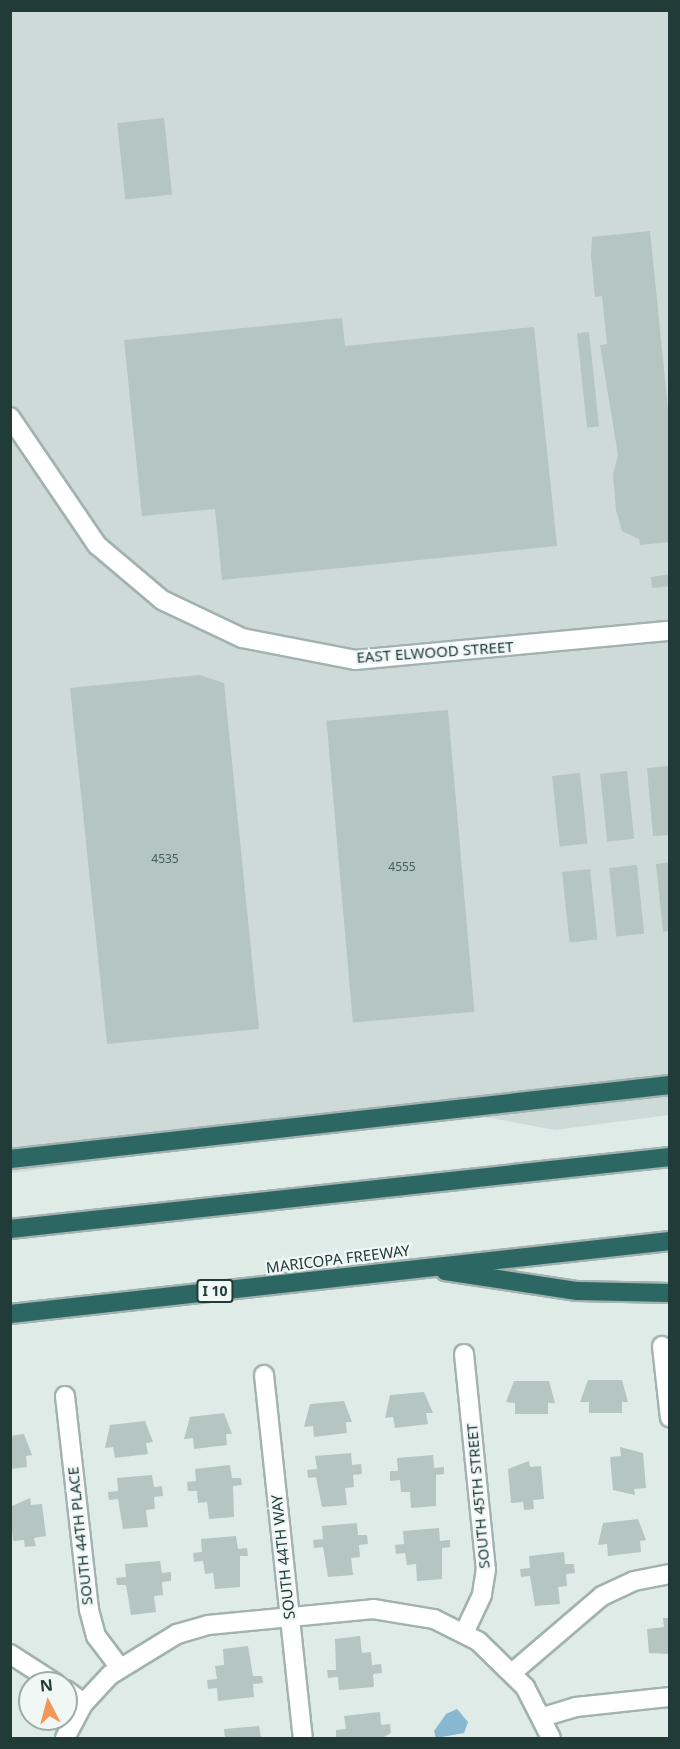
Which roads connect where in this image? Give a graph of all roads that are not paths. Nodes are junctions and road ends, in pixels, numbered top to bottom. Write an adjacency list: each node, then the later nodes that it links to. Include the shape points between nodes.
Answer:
1 (10, 417): 2 (street, EAST ELWOOD STREET, via 97,545 162,600 243,638 355,660)
2 (669, 631)
3 (669, 1084): 5 (highway)
4 (669, 1157): 6 (highway)
5 (10, 1159)
6 (10, 1229)
7 (669, 1241): 8 (highway, MARICOPA FREEWAY / I 10)
8 (419, 1267): 9 (highway, via 578,1291); 10 (highway, MARICOPA FREEWAY / I 10)
9 (669, 1293)
10 (10, 1314)
11 (662, 1346): 15 (street)
12 (464, 1354): 18 (street, SOUTH 45TH STREET, via 486,1569 482,1595)
13 (264, 1375): 17 (street, SOUTH 44TH WAY)
14 (65, 1396): 20 (street, SOUTH 44TH PLACE, via 89,1610 96,1636)
15 (669, 1418)
16 (669, 1574): 22 (street, via 602,1596)
17 (290, 1616): 18 (street, via 388,1609); 20 (street, via 193,1629); 28 (street, SOUTH 44TH WAY)
18 (465, 1633): 22 (street)
19 (10, 1653): 21 (street)
20 (119, 1667): 25 (street)
21 (37, 1671)
22 (513, 1672): 26 (street)
23 (669, 1696): 26 (street, via 576,1707)
24 (78, 1699): 25 (street)
25 (84, 1703): 27 (street)
26 (543, 1717): 29 (street)
27 (65, 1738)
28 (303, 1738)
29 (551, 1738)

